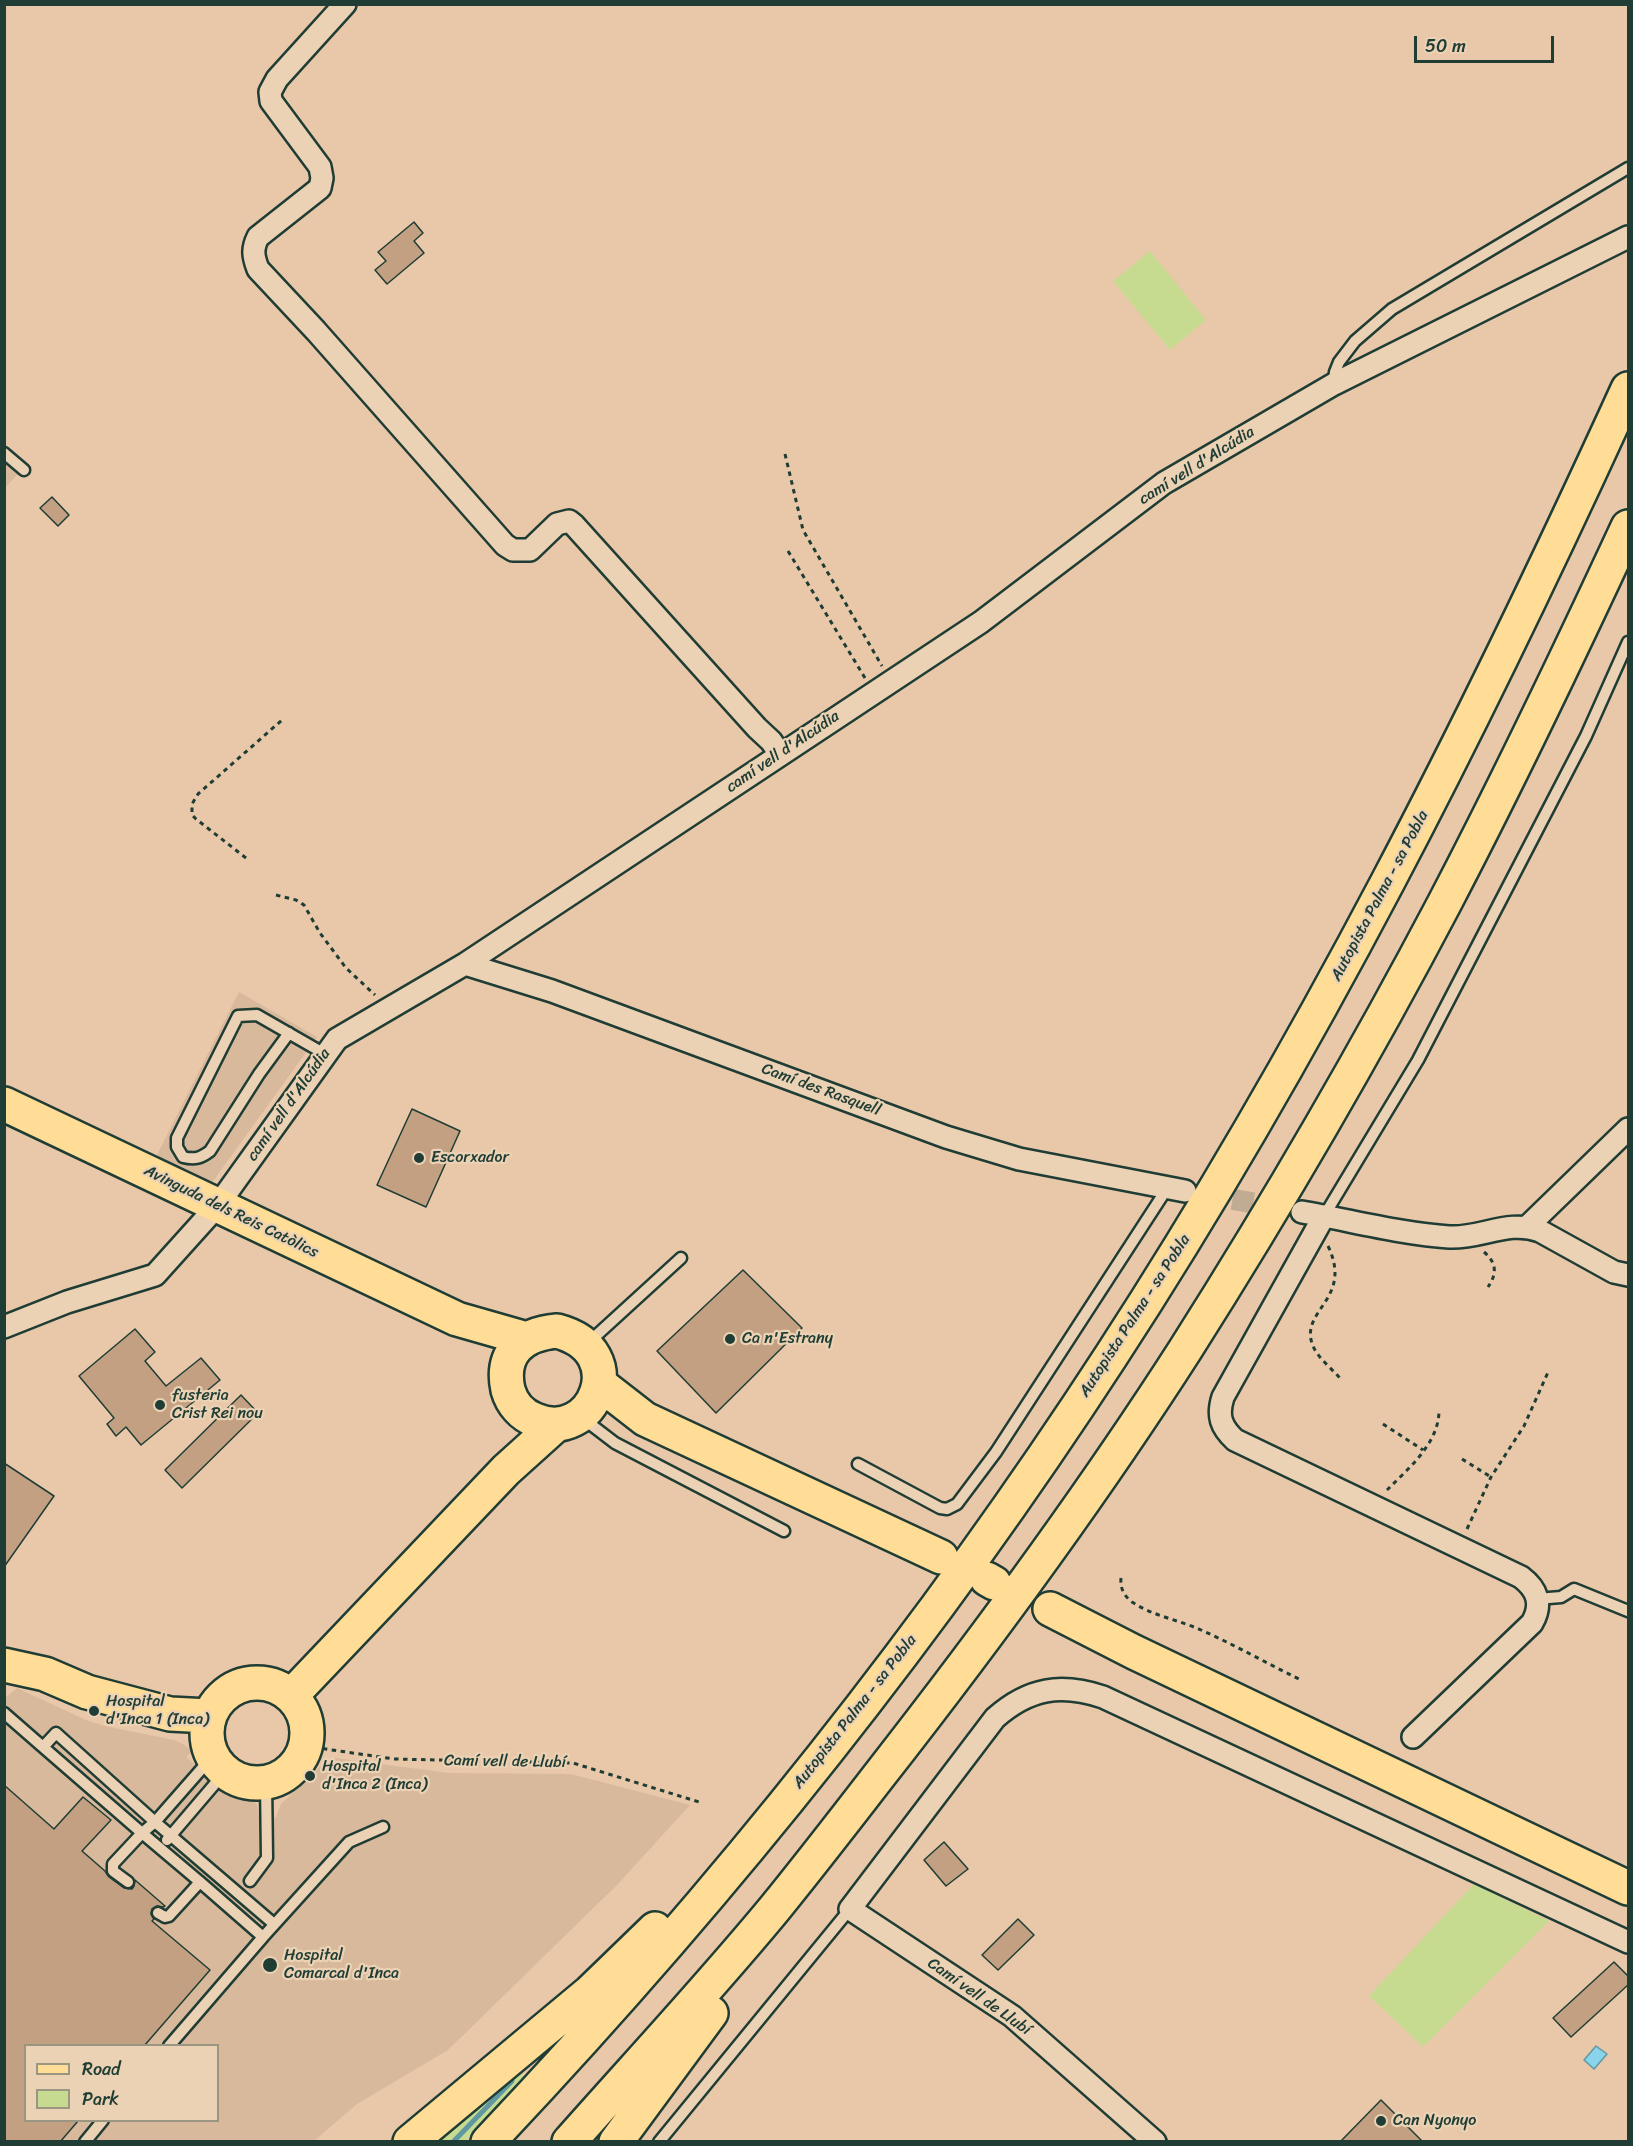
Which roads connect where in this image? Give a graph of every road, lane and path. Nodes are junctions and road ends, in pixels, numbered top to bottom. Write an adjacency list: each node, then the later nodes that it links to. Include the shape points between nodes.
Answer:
1 (345, 4): 14 (street, via 270,92 271,101 320,167 322,178 320,188 258,237 253,247 258,269 505,545 513,550 530,550 557,524 569,521)
2 (1629, 168): 4 (lane, via 1392,309 1354,341 1339,362)
3 (1626, 238): 4 (street, camí vell d'Alcúdia)
4 (1334, 384): 12 (street, camí vell d'Alcúdia, via 1164,483 981,622)
5 (1629, 389): 69 (main road, Autopista Palma - sa Pobla, via 1418,827 1311,1024 1210,1198 1111,1356 1003,1514 881,1680)
6 (4, 453): 8 (lane)
7 (785, 454): 12 (path, via 803,530)
8 (24, 470)
9 (1629, 527): 77 (main road, via 1437,917 1354,1070 1233,1274 1039,1565)
10 (788, 551): 12 (path)
11 (1629, 642): 26 (lane, via 1586,736 1424,1050)
12 (882, 687): 14 (street, camí vell d'Alcúdia)
13 (282, 720): 15 (path, via 198,794 192,804 196,819)
14 (780, 754): 17 (street, camí vell d'Alcúdia)
15 (246, 858)
16 (276, 895): 18 (path, via 304,904 346,968)
17 (465, 964): 18 (street, camí vell d'Alcúdia); 23 (street, Camí des Rasquell, via 574,999 946,1137 1019,1159)
18 (389, 1009): 20 (street, camí vell d'Alcúdia, via 337,1039)
19 (288, 1033): 19 (lane, via 256,1015 238,1016 177,1138 183,1158 201,1158 210,1151); 20 (lane)
20 (325, 1054): 24 (street, camí vell d'Alcúdia)
21 (4, 1104): 24 (main road, Avinguda dels Reis Catòlics)
22 (1629, 1129): 27 (street)
23 (1176, 1189): 43 (lane, via 957,1504 940,1508)
24 (218, 1205): 32 (street, camí vell d'Alcúdia, via 155,1275 67,1302); 34 (main road, Avinguda dels Reis Catòlics, via 465,1322)
25 (1302, 1212): 26 (street)
26 (1321, 1221): 28 (street, via 1452,1237); 36 (path, via 1335,1262 1336,1280 1311,1327 1311,1341); 46 (street, via 1223,1397 1219,1416 1226,1432 1235,1440)
27 (1528, 1226): 28 (street); 30 (street, via 1614,1272)
28 (1469, 1235): 31 (path, via 1494,1262 1495,1275)
29 (681, 1258): 33 (lane)
30 (1629, 1275)
31 (1488, 1287)
32 (4, 1327)
33 (586, 1344): 34 (main road, via 573,1335 541,1332); 38 (main road, via 597,1362)
34 (517, 1351): 37 (main road, via 506,1379)
35 (1549, 1370): 45 (path, via 1524,1426)
36 (1340, 1378)
37 (516, 1407): 38 (main road, via 535,1420); 44 (main road)
38 (581, 1408): 44 (main road); 47 (lane, via 615,1443); 49 (main road, via 645,1419)
39 (1439, 1412): 41 (path, via 1433,1436)
40 (1383, 1424): 41 (path)
41 (1423, 1450): 46 (path)
42 (1462, 1459): 45 (path)
43 (858, 1464)
44 (506, 1470): 58 (main road)
45 (1491, 1477): 48 (path)
46 (1370, 1505): 48 (street)
47 (784, 1531)
48 (1459, 1547): 51 (street, via 1521,1576)
49 (941, 1557)
50 (1121, 1578): 57 (path, via 1123,1592 1131,1601)
51 (1538, 1599): 53 (lane, via 1561,1597 1574,1589); 61 (street, via 1537,1616 1532,1623)
52 (1050, 1609): 76 (main road)
53 (1629, 1611)
54 (4, 1648): 56 (main road)
55 (4, 1665): 56 (main road)
56 (45, 1674): 60 (main road, via 87,1692 170,1714)
57 (1301, 1680)
58 (291, 1696): 60 (main road, via 261,1683 245,1685 217,1702); 62 (main road, via 305,1719)
59 (4, 1713): 63 (lane)
60 (209, 1716): 64 (main road, via 207,1737)
61 (1413, 1737)
62 (305, 1746): 65 (main road, via 287,1773); 66 (path, Camí vell de Llubí, via 394,1759 573,1763)
63 (43, 1747): 67 (lane, via 56,1733); 70 (lane)
64 (219, 1765): 65 (main road, via 240,1780); 67 (lane); 71 (lane)
65 (266, 1782): 73 (lane, via 267,1858)
66 (699, 1802)
67 (156, 1822): 70 (lane); 71 (lane)
68 (383, 1827): 80 (lane, via 349,1842)
69 (763, 1829): 86 (main road, via 721,1856 661,1923 590,1992); 87 (main road, Autopista Palma - sa Pobla, via 624,1994)
70 (142, 1833): 72 (lane); 74 (lane, via 112,1864 113,1871)
71 (171, 1835): 72 (lane); 80 (lane)
72 (160, 1848): 75 (lane)
73 (250, 1881)
74 (128, 1882)
75 (200, 1882): 79 (lane, via 169,1916); 81 (lane)
76 (1629, 1888)
77 (777, 1906): 88 (main road); 89 (main road, via 763,1948)
78 (850, 1909): 82 (street, via 995,1718 1022,1698 1069,1689 1103,1697); 90 (lane); 91 (street, Camí vell de Llubí, via 1012,2016)
79 (158, 1913)
80 (274, 1924): 81 (lane)
81 (263, 1937): 83 (lane)
82 (1629, 1942)
83 (171, 2044)
84 (102, 2122): 85 (lane)
85 (85, 2142)
86 (410, 2142)
87 (488, 2142)
88 (569, 2142)
89 (616, 2142)
90 (659, 2142)
91 (1155, 2142)

